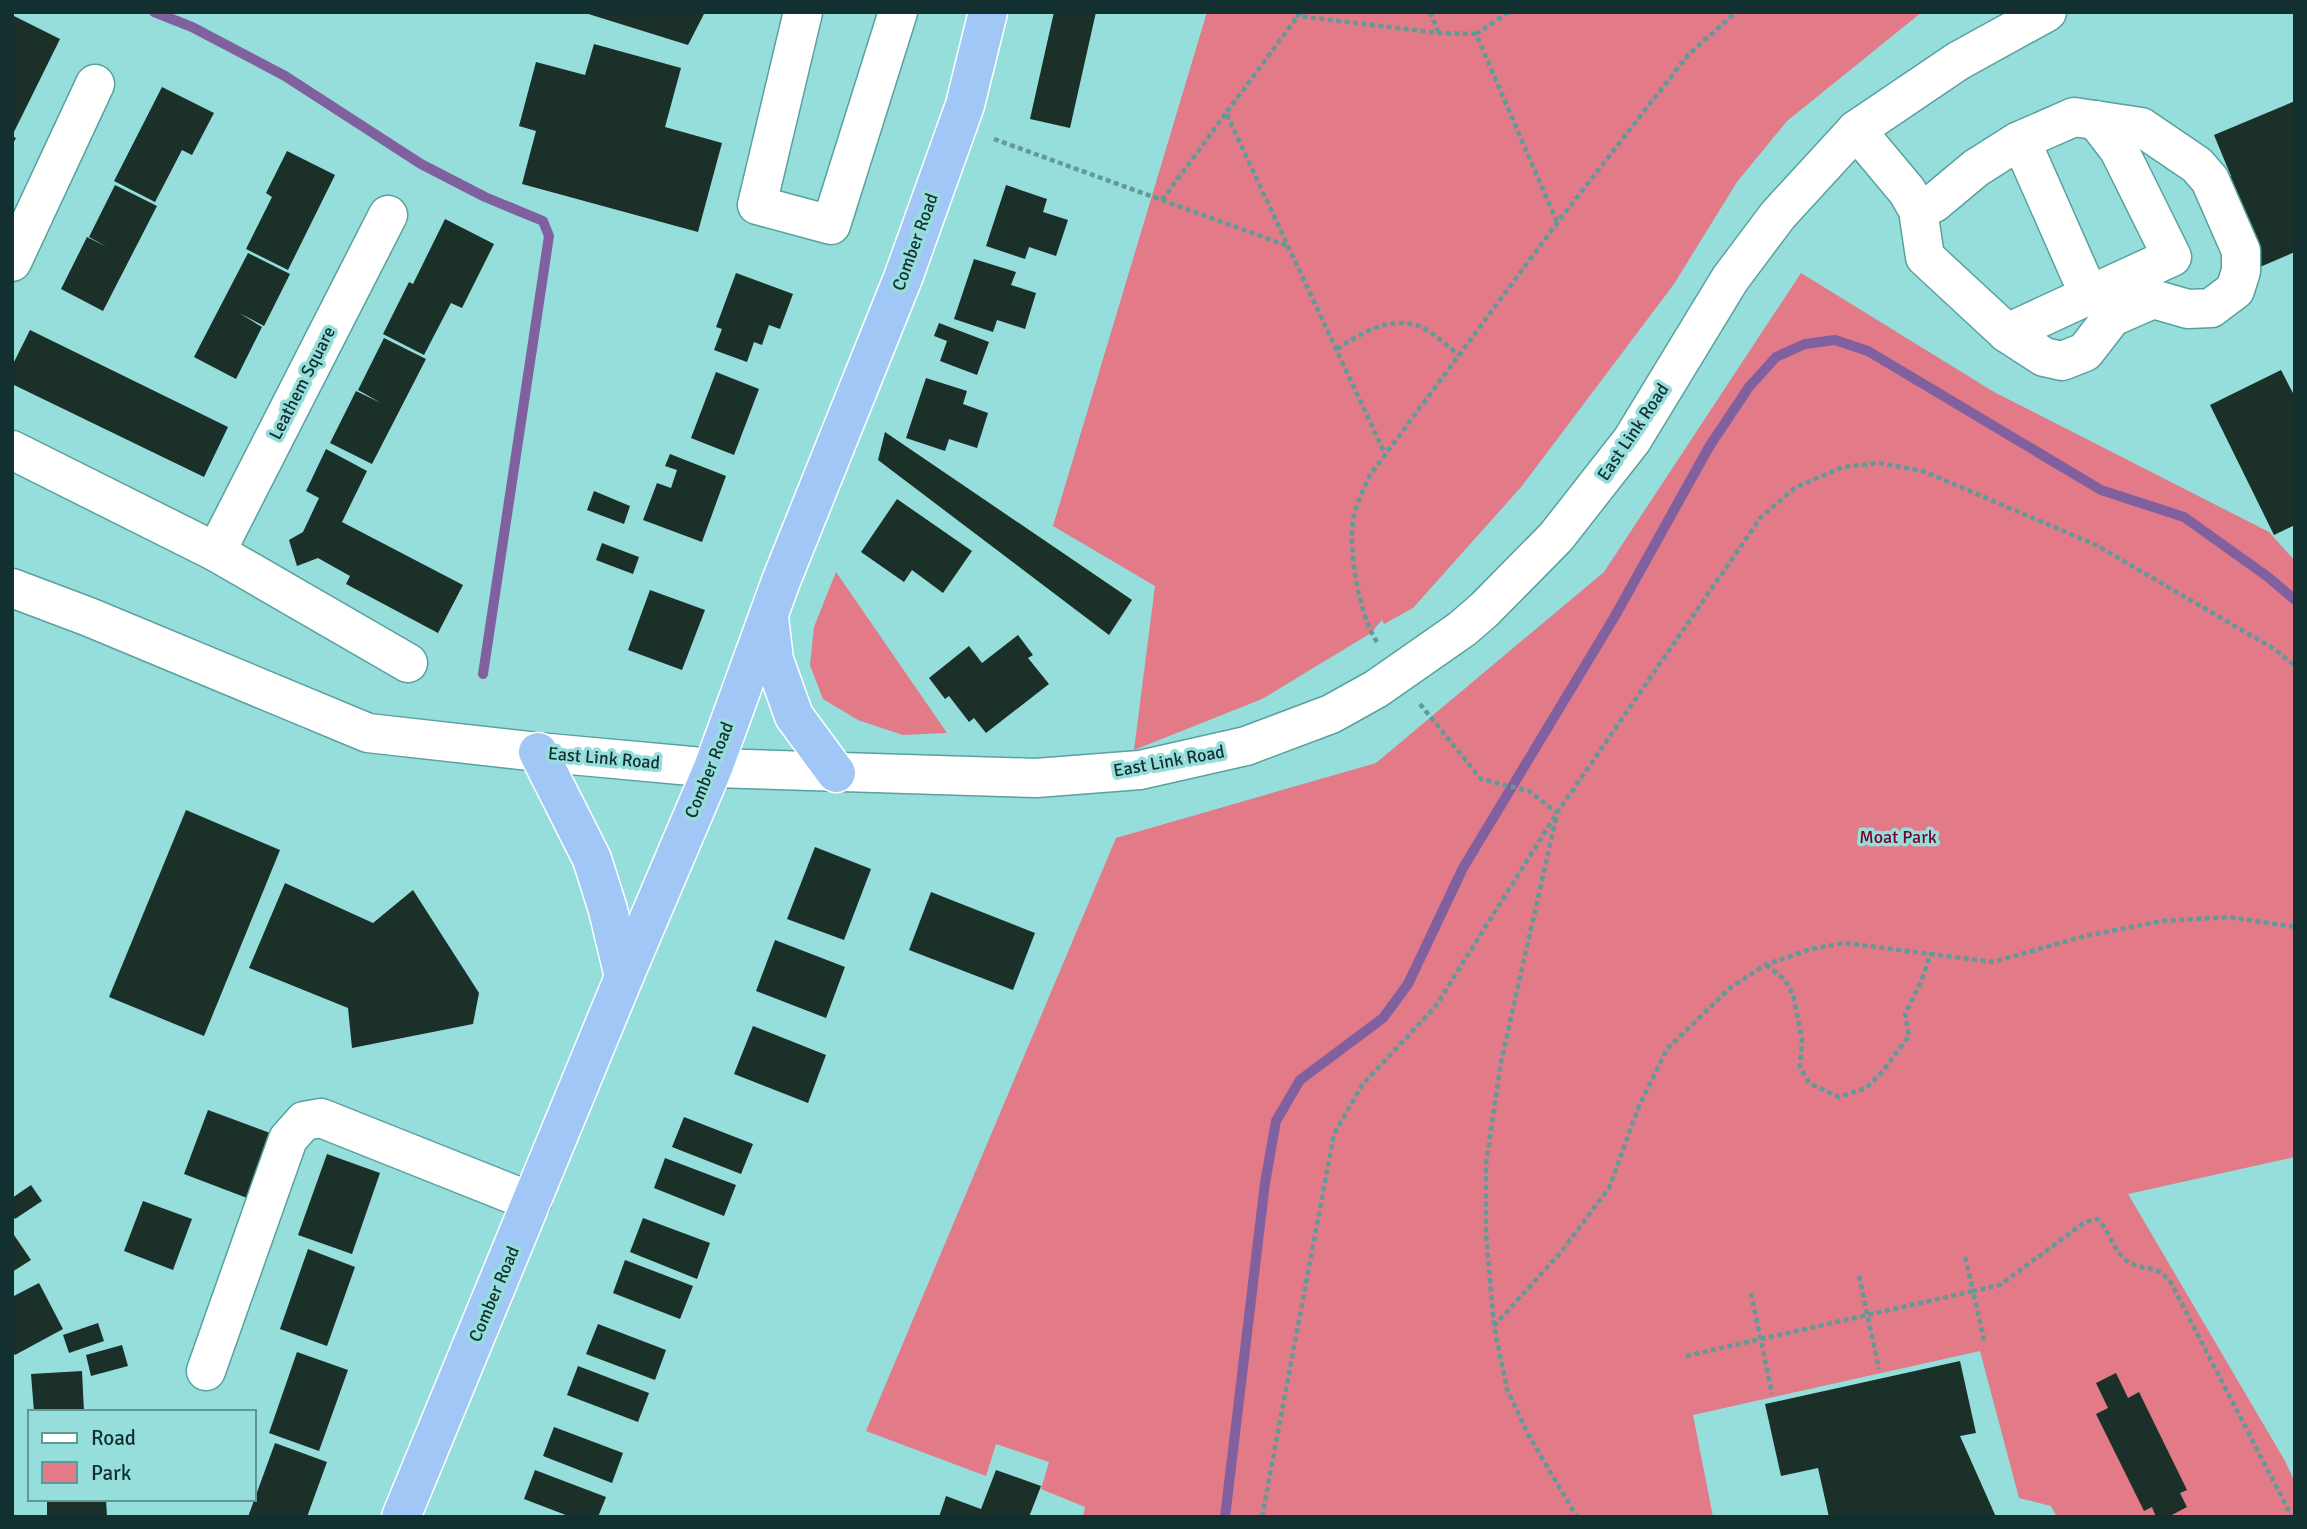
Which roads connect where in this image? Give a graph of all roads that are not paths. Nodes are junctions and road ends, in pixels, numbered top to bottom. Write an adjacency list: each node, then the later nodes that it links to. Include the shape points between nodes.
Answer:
1 (803, 12): 2 (street, via 757,205 831,225)
2 (898, 12)
3 (988, 12): 17 (highway, Comber Road, via 957,125 903,278)
4 (2047, 12): 7 (street, East Link Road, via 1958,61)
5 (95, 84): 11 (street)
6 (2096, 120): 8 (street, via 2074,117); 12 (street, via 2119,150 2172,257); 13 (street, via 2141,127 2197,165 2210,180 2241,251 2235,290 2211,308 2188,309 2154,299 2112,317 2085,352 2062,361 2044,357)
7 (1856, 130): 9 (street, via 1908,191); 21 (street, East Link Road, via 1778,215 1730,279 1632,440 1556,537 1470,623 1399,674 1331,714 1246,746 1140,770 1036,778)
8 (2017, 142): 9 (street, via 1976,168 1934,204); 12 (street, via 2029,159)
9 (1918, 210): 13 (street, via 1925,257)
10 (387, 215): 15 (street, Leathem Square)
11 (12, 262)
12 (2089, 295): 13 (street)
13 (2007, 333)
14 (12, 450): 15 (street)
15 (216, 552): 18 (street)
16 (12, 588): 19 (street, East Link Road, via 368,733)
17 (769, 615): 20 (highway, Comber Road); 21 (highway, via 774,660 794,716)
18 (408, 663)
19 (538, 752): 20 (street, East Link Road); 22 (highway, via 592,859)
20 (712, 768): 21 (street, East Link Road); 22 (highway, Comber Road)
21 (836, 773)
22 (624, 977): 23 (highway, Comber Road)
23 (532, 1202): 24 (street, via 321,1118 304,1121 288,1139); 25 (highway, Comber Road)
24 (206, 1371)
25 (401, 1517)

